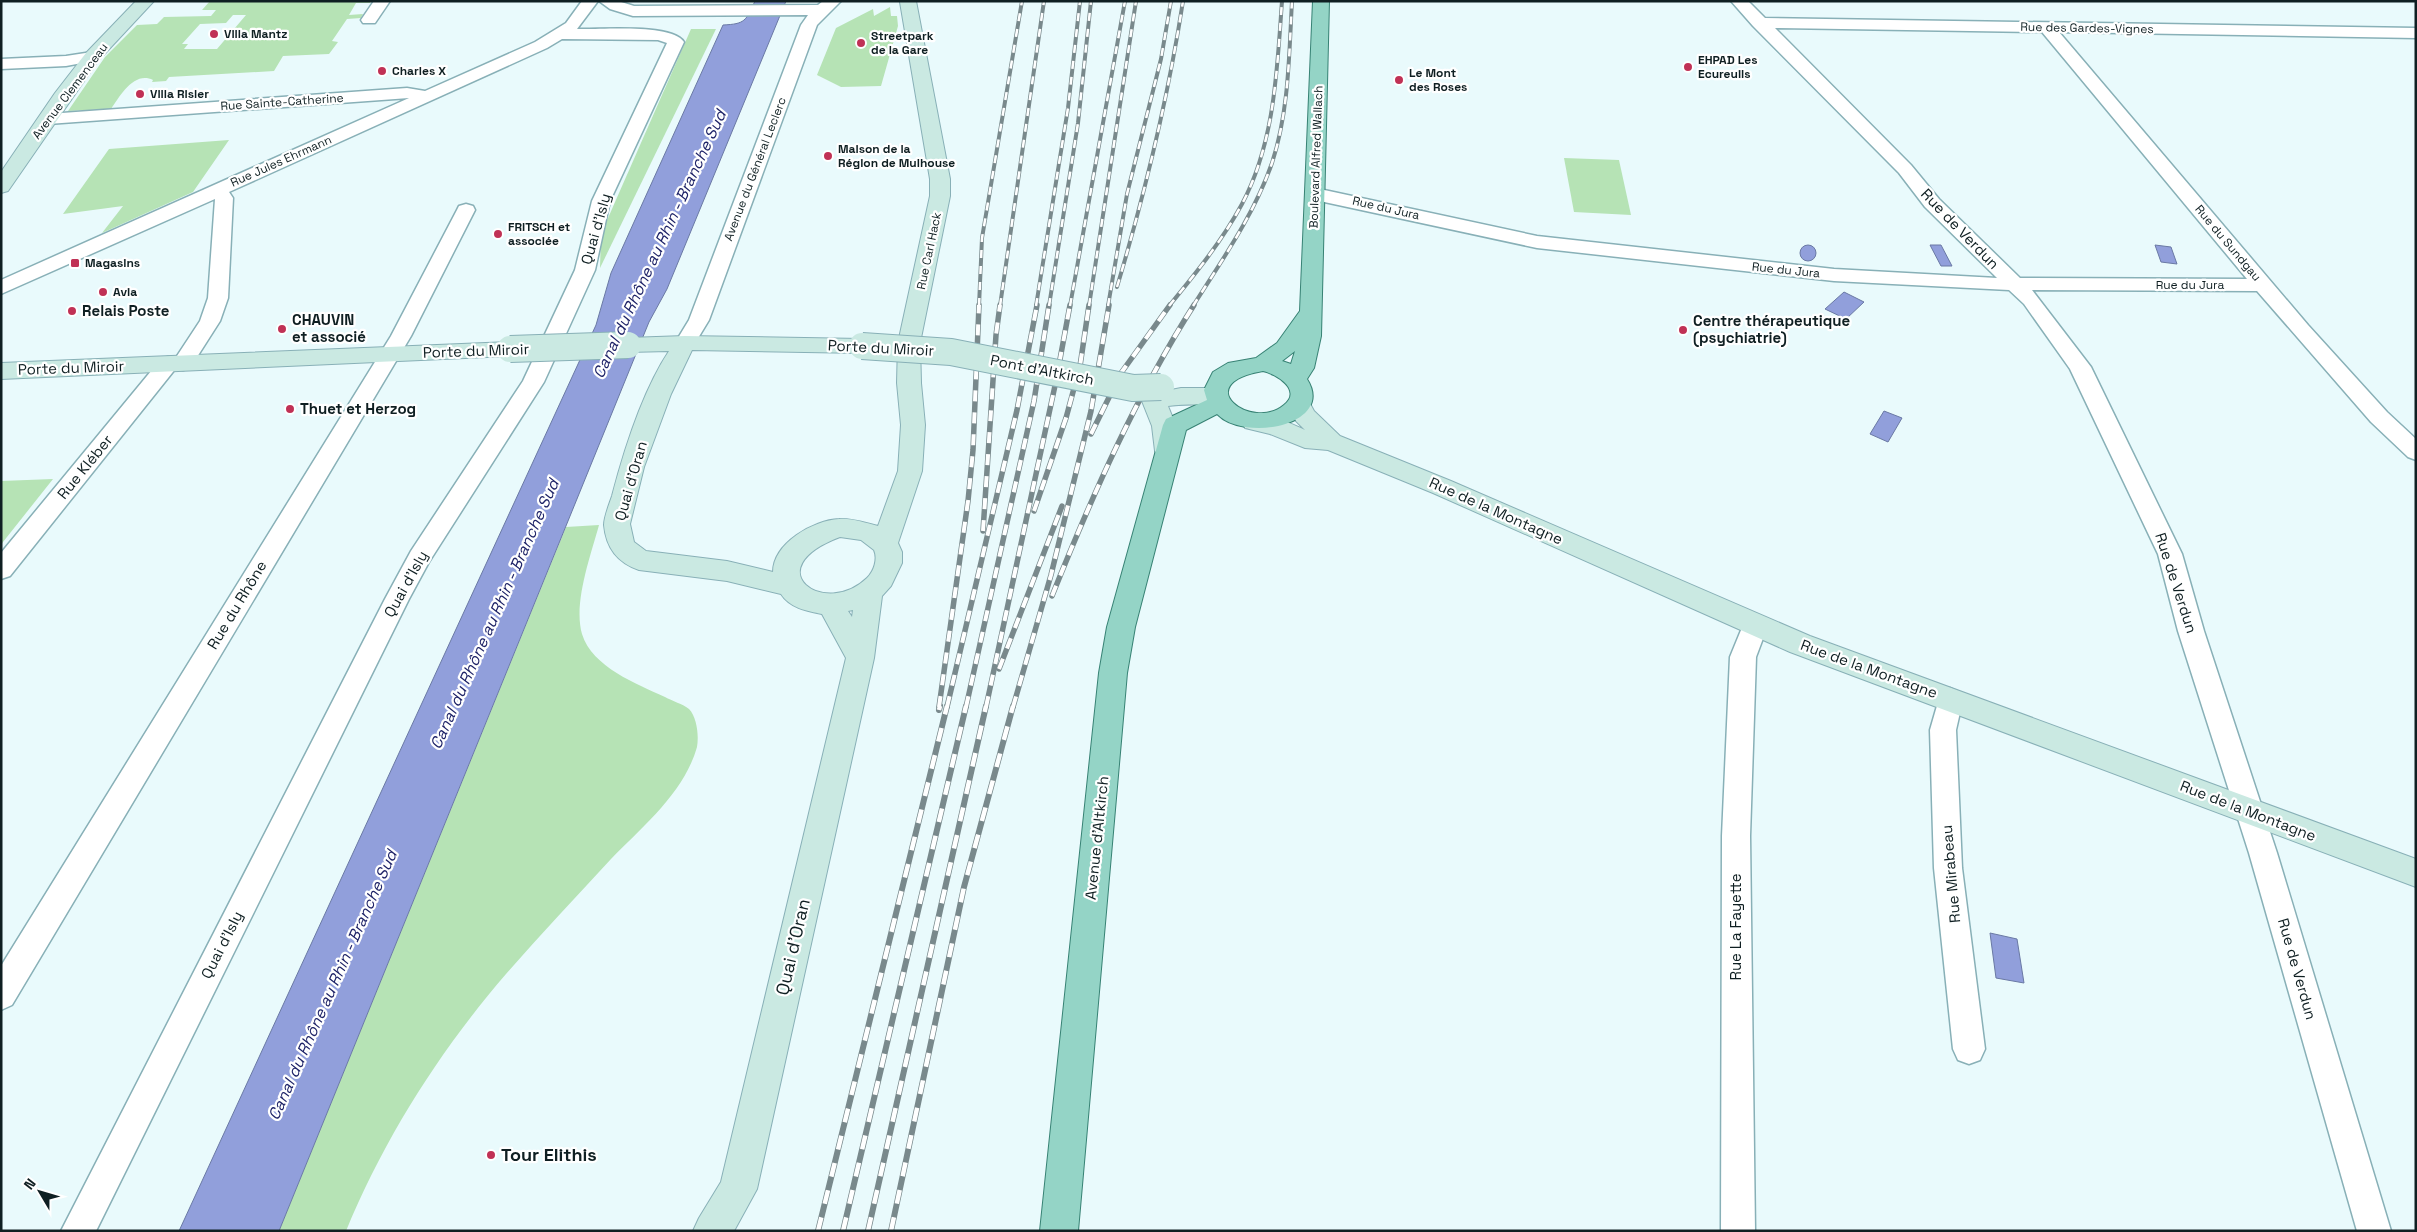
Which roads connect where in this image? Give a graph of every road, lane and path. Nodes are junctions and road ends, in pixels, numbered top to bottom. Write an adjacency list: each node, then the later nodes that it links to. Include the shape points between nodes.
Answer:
1 (146, 1): 16 (street, Avenue Clemenceau)
2 (382, 1): 10 (street)
3 (590, 1): 14 (street, via 572,26)
4 (607, 1): 9 (street)
5 (1321, 1): 22 (main road, Boulevard Alfred Wallach)
6 (1738, 1): 11 (street, Rue de Verdun)
7 (908, 2): 43 (street, Rue Carl Hack, via 940,180 940,196 909,343 913,450)
8 (828, 6): 9 (street, via 798,10); 28 (street, Avenue du Général Leclerc, via 809,25 699,320)
9 (633, 11): 15 (street, via 610,18 604,24 606,30)
10 (369, 20)
11 (1759, 23): 12 (street, Rue des Gardes-Vignes); 24 (street, Rue de Verdun)
12 (2047, 28): 13 (street, Rue des Gardes-Vignes); 25 (street, Rue du Sundgau)
13 (2416, 33)
14 (561, 34): 15 (street, Quai d'Isly); 18 (street, Rue Jules Ehrmann)
15 (614, 35): 59 (street, Quai d'Isly, via 658,35 676,42 601,201 585,270 533,382 420,557 397,599)
16 (92, 57): 17 (street); 19 (street, Avenue Clemenceau)
17 (1, 64)
18 (426, 96): 19 (street, Rue Sainte-Catherine, via 407,93); 21 (street, Rue Jules Ehrmann)
19 (48, 118): 20 (street, Avenue Clemenceau)
20 (3, 181)
21 (216, 191): 26 (street, Rue Jules Ehrmann); 31 (street, Rue Kléber, via 224,198 218,298 210,321)
22 (1315, 194): 24 (street, Rue du Jura, via 1537,242 1834,275); 27 (main road, Boulevard Alfred Wallach)
23 (466, 210): 30 (street, Rue du Rhône)
24 (2014, 284): 25 (street, Rue du Jura); 55 (street, Rue de Verdun, via 2031,300 2080,368 2170,554 2191,631)
25 (2263, 285): 42 (street, Rue du Sundgau, via 2379,417)
26 (1, 288)
27 (1310, 313): 32 (main road, via 1285,348); 35 (main road, Boulevard Alfred Wallach, via 1306,353)
28 (675, 343): 29 (street, Porte du Miroir, bridge, via 862,346); 30 (street, Porte du Miroir, bridge); 48 (street, Quai d'Oran, via 673,362 632,467 617,524 622,547 639,560)
29 (951, 352): 36 (street, Pont d'Altkirch, bridge)
30 (391, 354): 31 (street, Porte du Miroir); 57 (street, Rue du Rhône)
31 (176, 364): 33 (street, Porte du Miroir); 47 (street, Rue Kléber)
32 (1262, 364): 34 (main road); 35 (main road, via 1287,371)
33 (1, 370)
34 (1226, 373): 36 (street); 37 (main road, via 1215,389)
35 (1296, 378): 38 (main road, via 1301,387)
36 (1157, 394): 37 (street); 41 (street, Avenue d'Altkirch)
37 (1217, 400): 39 (main road, via 1229,414); 41 (main road, Avenue d'Altkirch, via 1175,426)
38 (1299, 404): 39 (main road, via 1281,418); 40 (street, Rue de la Montagne, via 1304,415)
39 (1247, 420): 40 (street, Rue de la Montagne, via 1278,427 1305,440); 41 (main road, via 1204,429)
40 (1331, 442): 52 (street, Rue de la Montagne, via 1451,491)
41 (1167, 451): 61 (main road, Avenue d'Altkirch, via 1121,628 1113,673)
42 (2416, 452)
43 (900, 499): 44 (street); 45 (street, Rue Carl Hack)
44 (855, 528): 45 (street, via 867,531); 46 (street, via 821,532 805,540)
45 (884, 543): 50 (street, via 889,555 888,568)
46 (794, 551): 48 (street, Quai d'Oran); 49 (street, via 787,562 785,574)
47 (1, 570)
48 (727, 571): 49 (street, Quai d'Oran)
49 (788, 585): 51 (street, via 805,599)
50 (869, 592): 51 (street); 53 (street, Quai d'Oran)
51 (831, 604): 53 (street)
52 (1755, 625): 54 (street, Rue de la Montagne); 62 (street, Rue La Fayette, via 1743,657 1736,836)
53 (860, 658): 60 (street, Quai d'Oran, via 738,1188)
54 (1950, 699): 55 (street, Rue de la Montagne); 58 (street, Rue Mirabeau, via 1943,730 1948,868)
55 (2250, 812): 56 (street, Rue de la Montagne); 63 (street, Rue de Verdun)
56 (2416, 873)
57 (1, 995)
58 (1969, 1049)
59 (78, 1231)
60 (712, 1231)
61 (1059, 1231)
62 (1738, 1231)
63 (2374, 1231)

